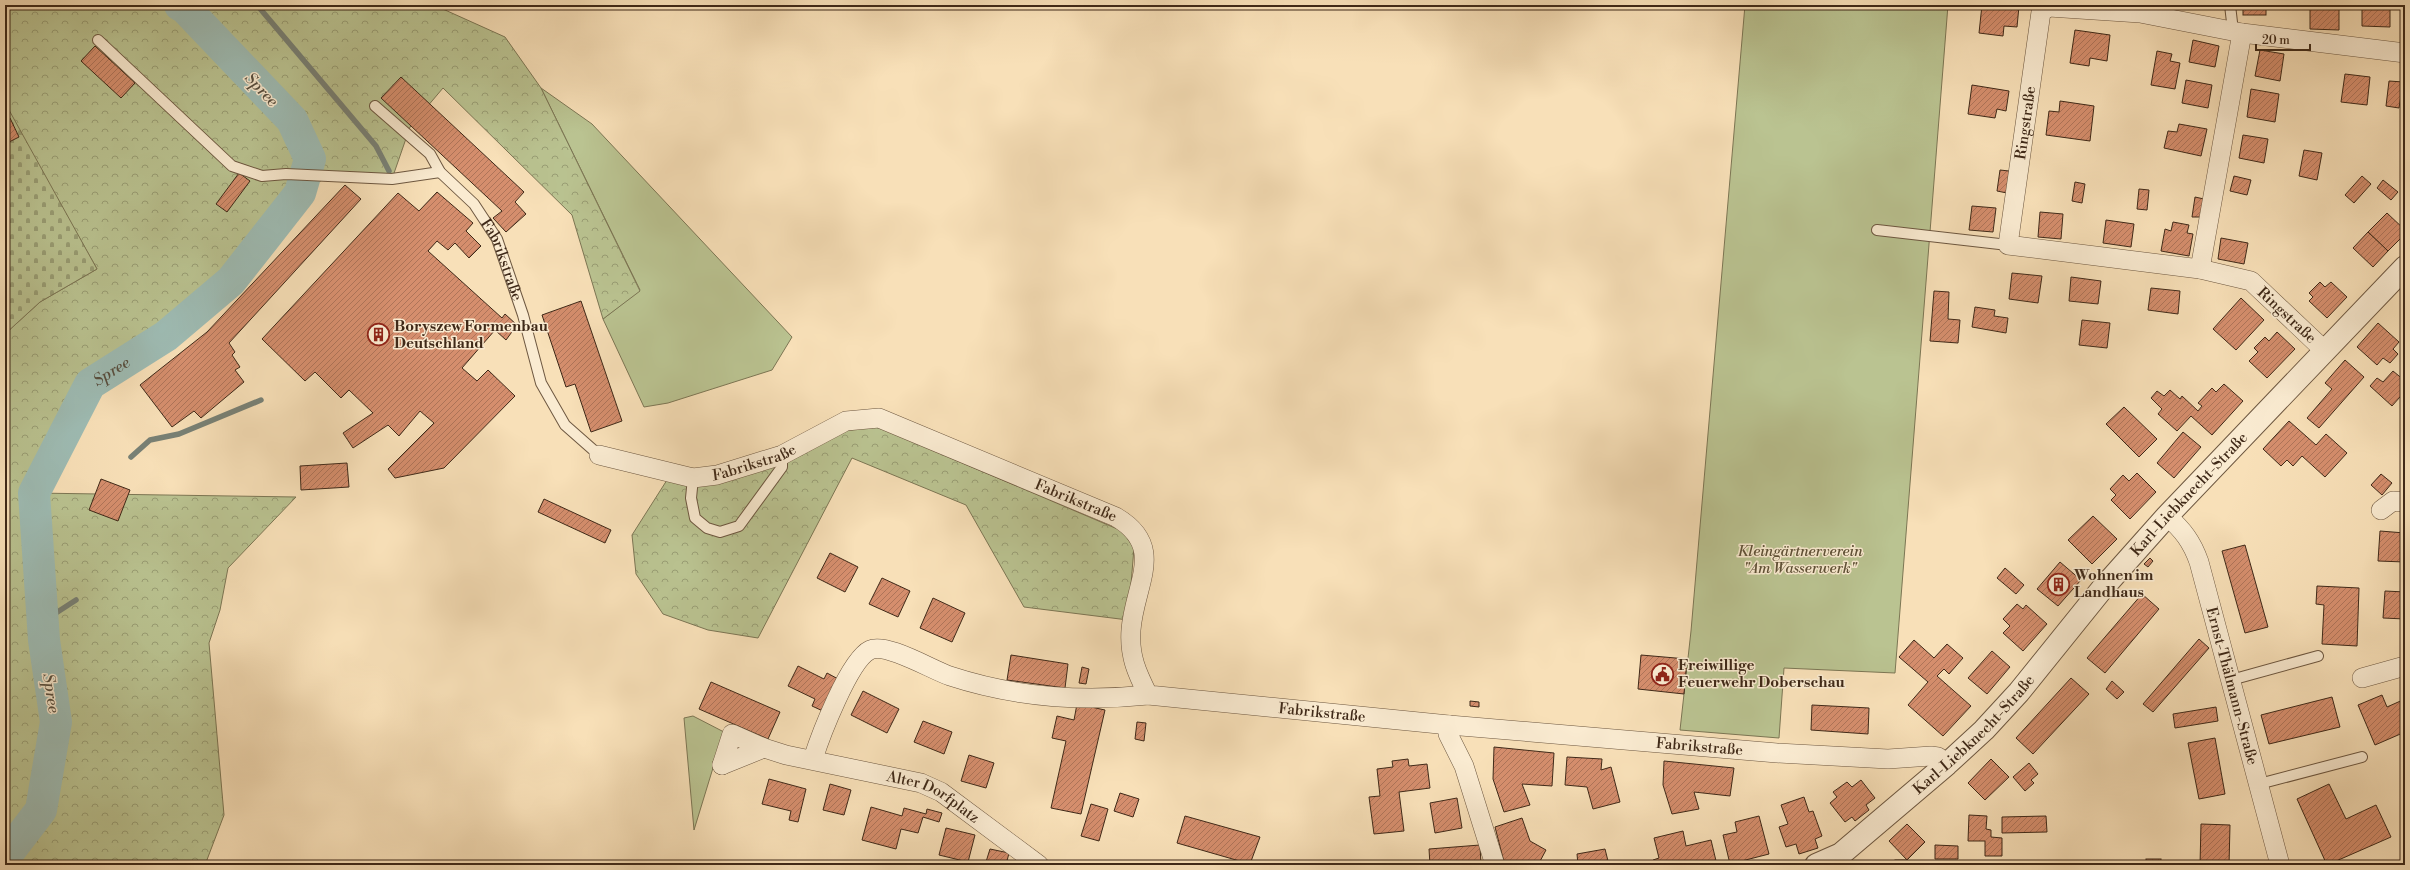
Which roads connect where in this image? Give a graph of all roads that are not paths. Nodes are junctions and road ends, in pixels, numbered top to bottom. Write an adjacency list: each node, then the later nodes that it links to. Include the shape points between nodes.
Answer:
1 (2230, 5): 4 (lane)
2 (2048, 6): 3 (street, Ringstraße); 10 (street, Ringstraße, via 2041,12)
3 (2088, 8): 4 (street, Ringstraße, via 2140,13)
4 (2238, 32): 6 (street, Ringstraße); 12 (street)
5 (98, 40): 8 (lane, via 232,166 262,176 286,174 392,178)
6 (2405, 53)
7 (375, 106): 8 (lane, Fabrikstraße, via 430,154)
8 (440, 172): 14 (lane, Fabrikstraße, via 474,204 497,239 523,315 541,383 565,425)
9 (1877, 230): 10 (lane)
10 (2008, 245): 12 (street, Ringstraße)
11 (2405, 267): 13 (street, Karl-Liebknecht-Straße)
12 (2200, 269): 13 (street, Ringstraße, via 2251,281)
13 (2325, 351): 19 (street, Karl-Liebknecht-Straße)
14 (599, 455): 16 (street, Fabrikstraße)
15 (782, 455): 16 (street, Fabrikstraße, via 717,475); 16 (lane, via 782,467 739,526 720,532 707,528 695,518 691,498); 24 (street, Fabrikstraße, via 846,421 879,418 1116,517 1131,526 1141,539 1145,559 1131,630 1133,663)
16 (693, 478)
17 (2405, 502): 18 (street, via 2393,501)
18 (2381, 510)
19 (2167, 516): 23 (street, Ernst-Thälmann-Straße, via 2192,543); 29 (street, Karl-Liebknecht-Straße, via 2102,589 2019,692)
20 (2318, 656): 23 (lane)
21 (2405, 666): 22 (street)
22 (2362, 678)
23 (2231, 680): 30 (street, Ernst-Thälmann-Straße)
24 (1148, 695): 25 (street, Fabrikstraße); 28 (street, Fabrikstraße, via 1118,698 1045,697 949,676 883,649 870,650 855,663 820,735)
25 (1449, 725): 29 (street, Fabrikstraße, via 1777,753 1888,759 1931,756 1938,757); 32 (street, via 1448,734 1464,766)
26 (764, 748): 28 (street)
27 (2362, 757): 30 (lane)
28 (813, 759): 31 (street, Alter Dorfplatz, via 921,783 941,792)
29 (1948, 764): 33 (street, Karl-Liebknecht-Straße, via 1841,854)
30 (2259, 784): 34 (street, Ernst-Thälmann-Straße)
31 (1040, 865)
32 (1495, 865)
33 (1816, 865)
34 (2280, 865)

